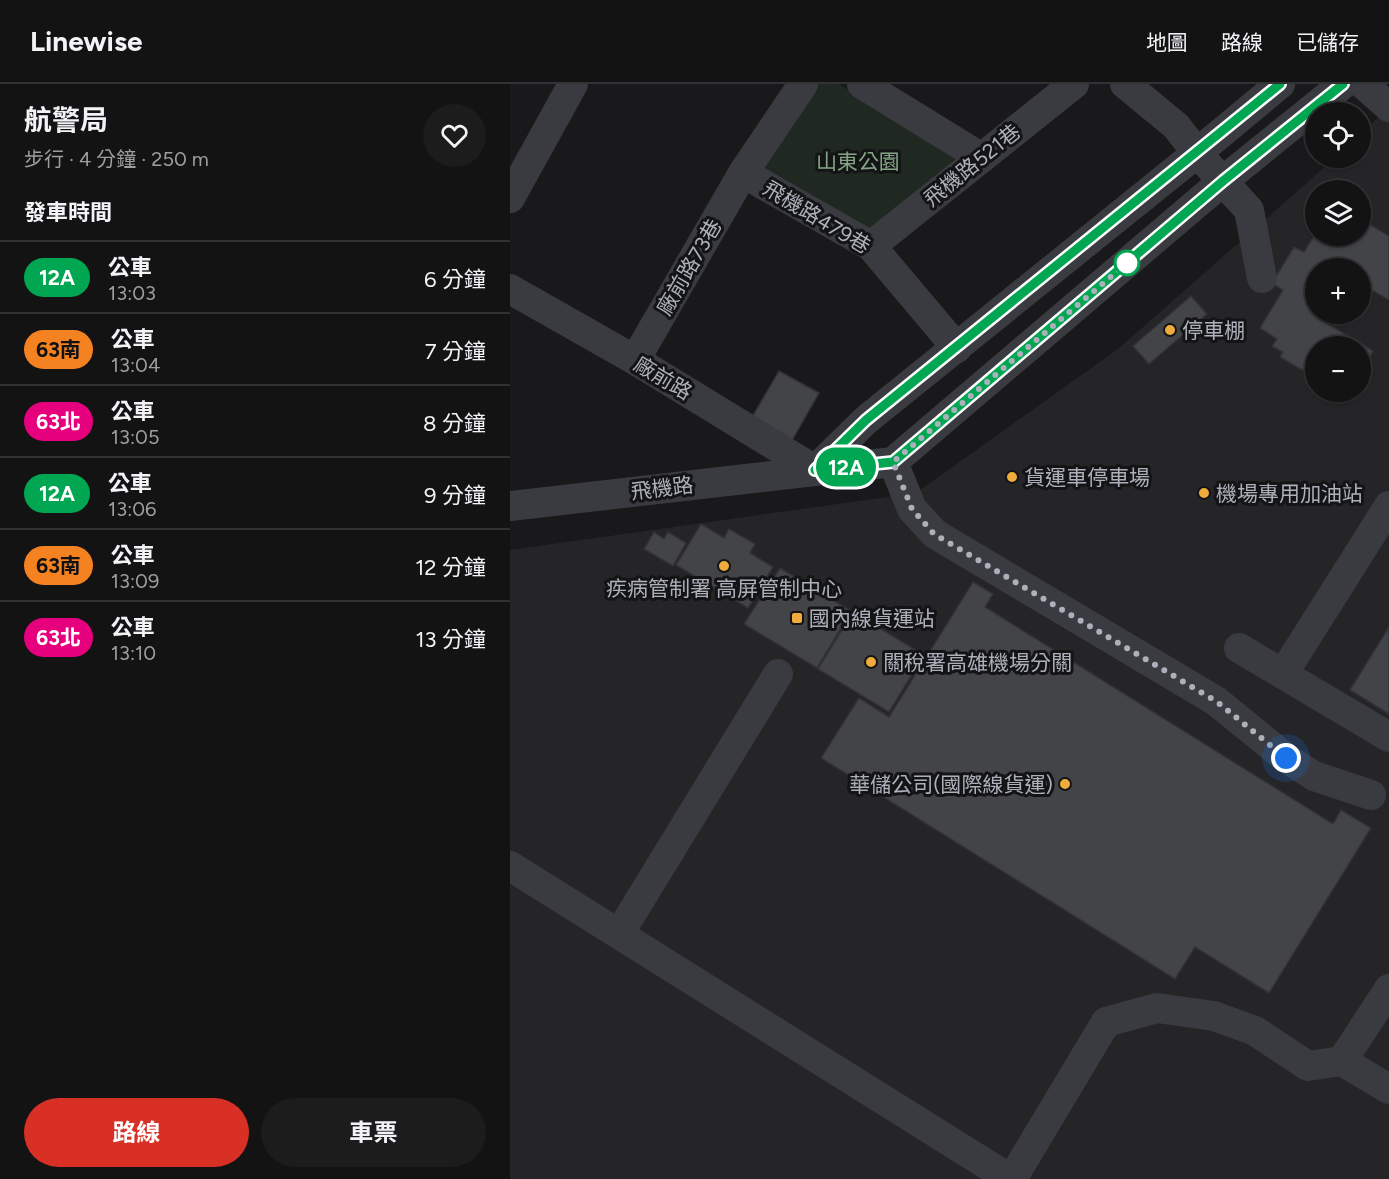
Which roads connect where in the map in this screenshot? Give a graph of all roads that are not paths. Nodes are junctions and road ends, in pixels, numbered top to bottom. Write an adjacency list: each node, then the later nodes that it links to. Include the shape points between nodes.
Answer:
1 (573, 84): 14 (street)
2 (803, 84): 12 (street, 飛機路479巷)
3 (862, 84): 11 (street)
4 (1074, 84): 11 (street, 飛機路521巷)
5 (1125, 84): 10 (street, via 1176,126)
6 (1280, 84): 10 (street)
7 (1343, 84): 13 (street)
8 (1363, 84): 9 (street)
9 (1389, 107)
10 (1197, 153): 13 (street); 18 (street)
11 (982, 158): 15 (street, 飛機路521巷)
12 (743, 173): 15 (street, 飛機路479巷); 19 (street, 廠前路73巷)
13 (1223, 181): 16 (street, via 1249,210); 20 (street)
14 (510, 198)
15 (871, 246): 18 (street, 飛機路479巷)
16 (1262, 278)
17 (510, 289): 19 (street, 廠前路)
18 (957, 348): 21 (street, via 866,420)
19 (635, 360): 21 (street, 廠前路)
20 (893, 462): 21 (street, 飛機路); 28 (street, via 912,509 934,534 1216,701 1314,776)
21 (815, 470): 22 (street, 飛機路)
22 (510, 506)
23 (1389, 506): 26 (street)
24 (1239, 648): 26 (street)
25 (778, 674): 30 (street)
26 (1283, 674): 27 (street)
27 (1389, 737)
28 (1371, 795)
29 (510, 866): 30 (street)
30 (619, 934): 34 (street)
31 (1389, 989): 32 (street)
32 (1342, 1061): 33 (street); 34 (street, via 1308,1066 1255,1031 1214,1016 1157,1008 1106,1022)
33 (1389, 1089)
34 (1011, 1179)

